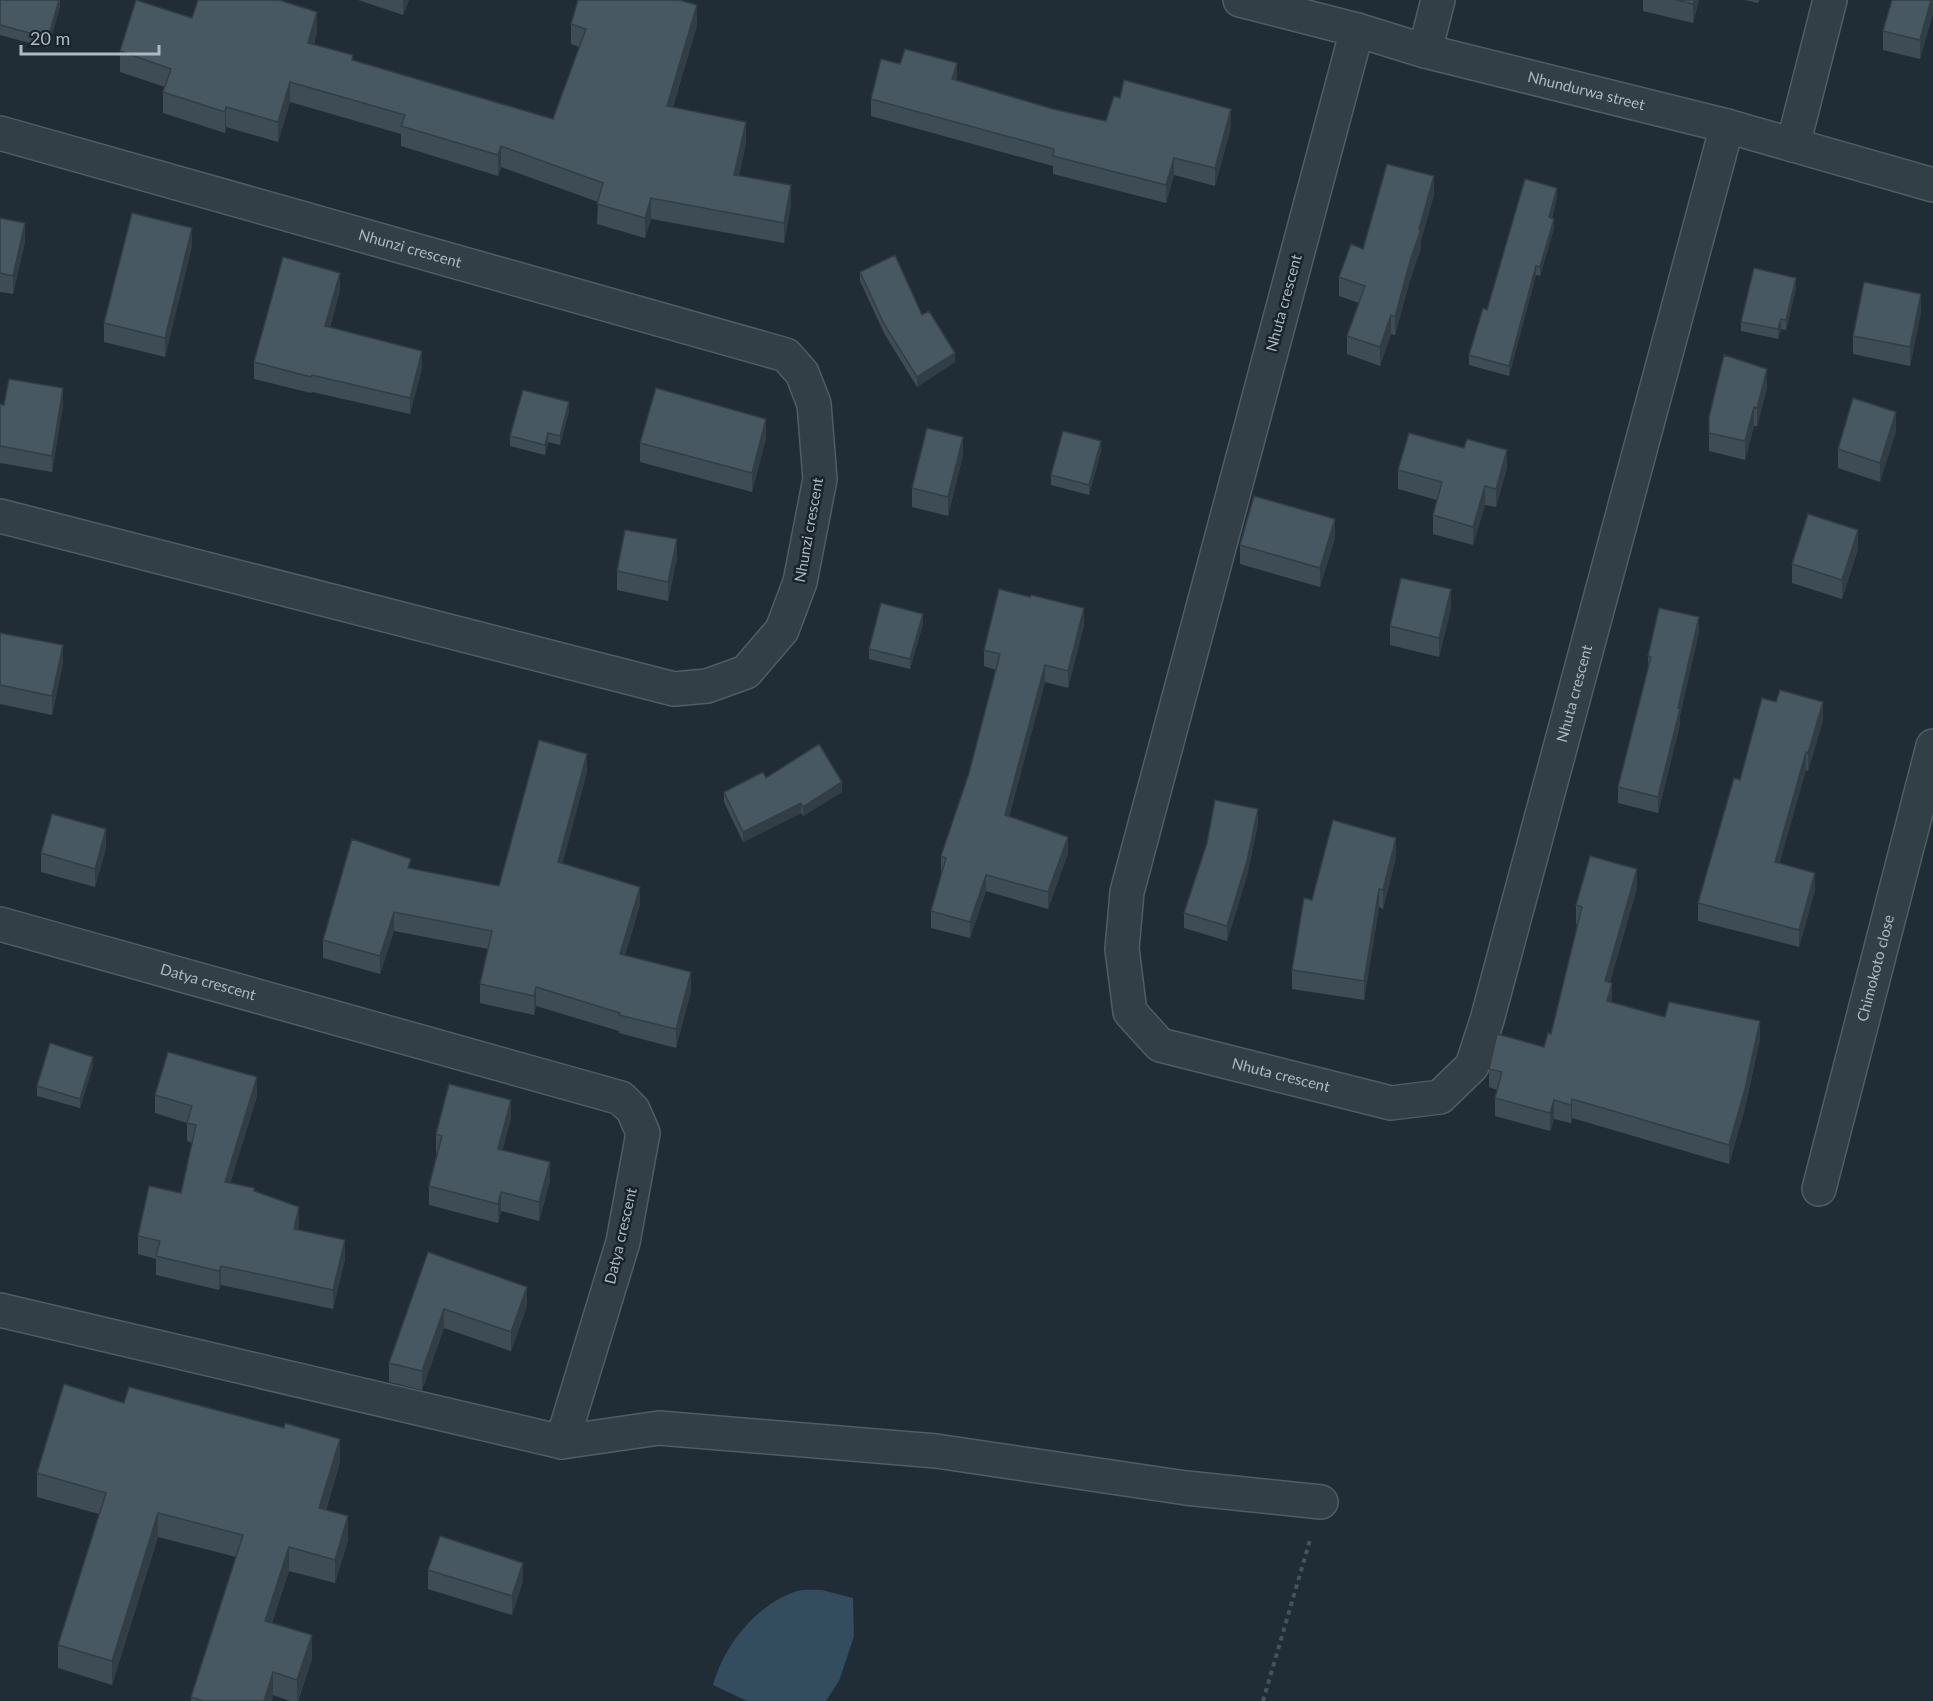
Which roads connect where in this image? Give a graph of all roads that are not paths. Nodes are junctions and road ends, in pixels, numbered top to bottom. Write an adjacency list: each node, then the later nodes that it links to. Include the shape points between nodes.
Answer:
1 (1240, 0): 4 (street, Nhundurwa street)
2 (1438, 0): 5 (street)
3 (1830, 0): 8 (street)
4 (1357, 30): 5 (street, Nhundurwa street); 6 (street, Nhuta crescent, via 1127,892 1122,949 1130,1012 1161,1046 1391,1103 1440,1097 1472,1066)
5 (1425, 51): 6 (street, Nhundurwa street)
6 (1727, 126): 8 (street, Nhundurwa street)
7 (0, 133): 10 (street, Nhunzi crescent, via 786,354 802,374 814,404 820,479 800,582 782,630 746,672 707,686 674,689)
8 (1793, 145): 9 (street, Nhundurwa street)
9 (1933, 185)
10 (0, 516)
11 (1933, 746): 13 (street, Chimokoto close)
12 (0, 924): 15 (street, Datya crescent, via 621,1098 633,1110 643,1133 623,1242)
13 (1819, 1189)
14 (0, 1310): 15 (street)
15 (561, 1442): 16 (street, via 658,1428 936,1451 1186,1488)
16 (1321, 1502)

